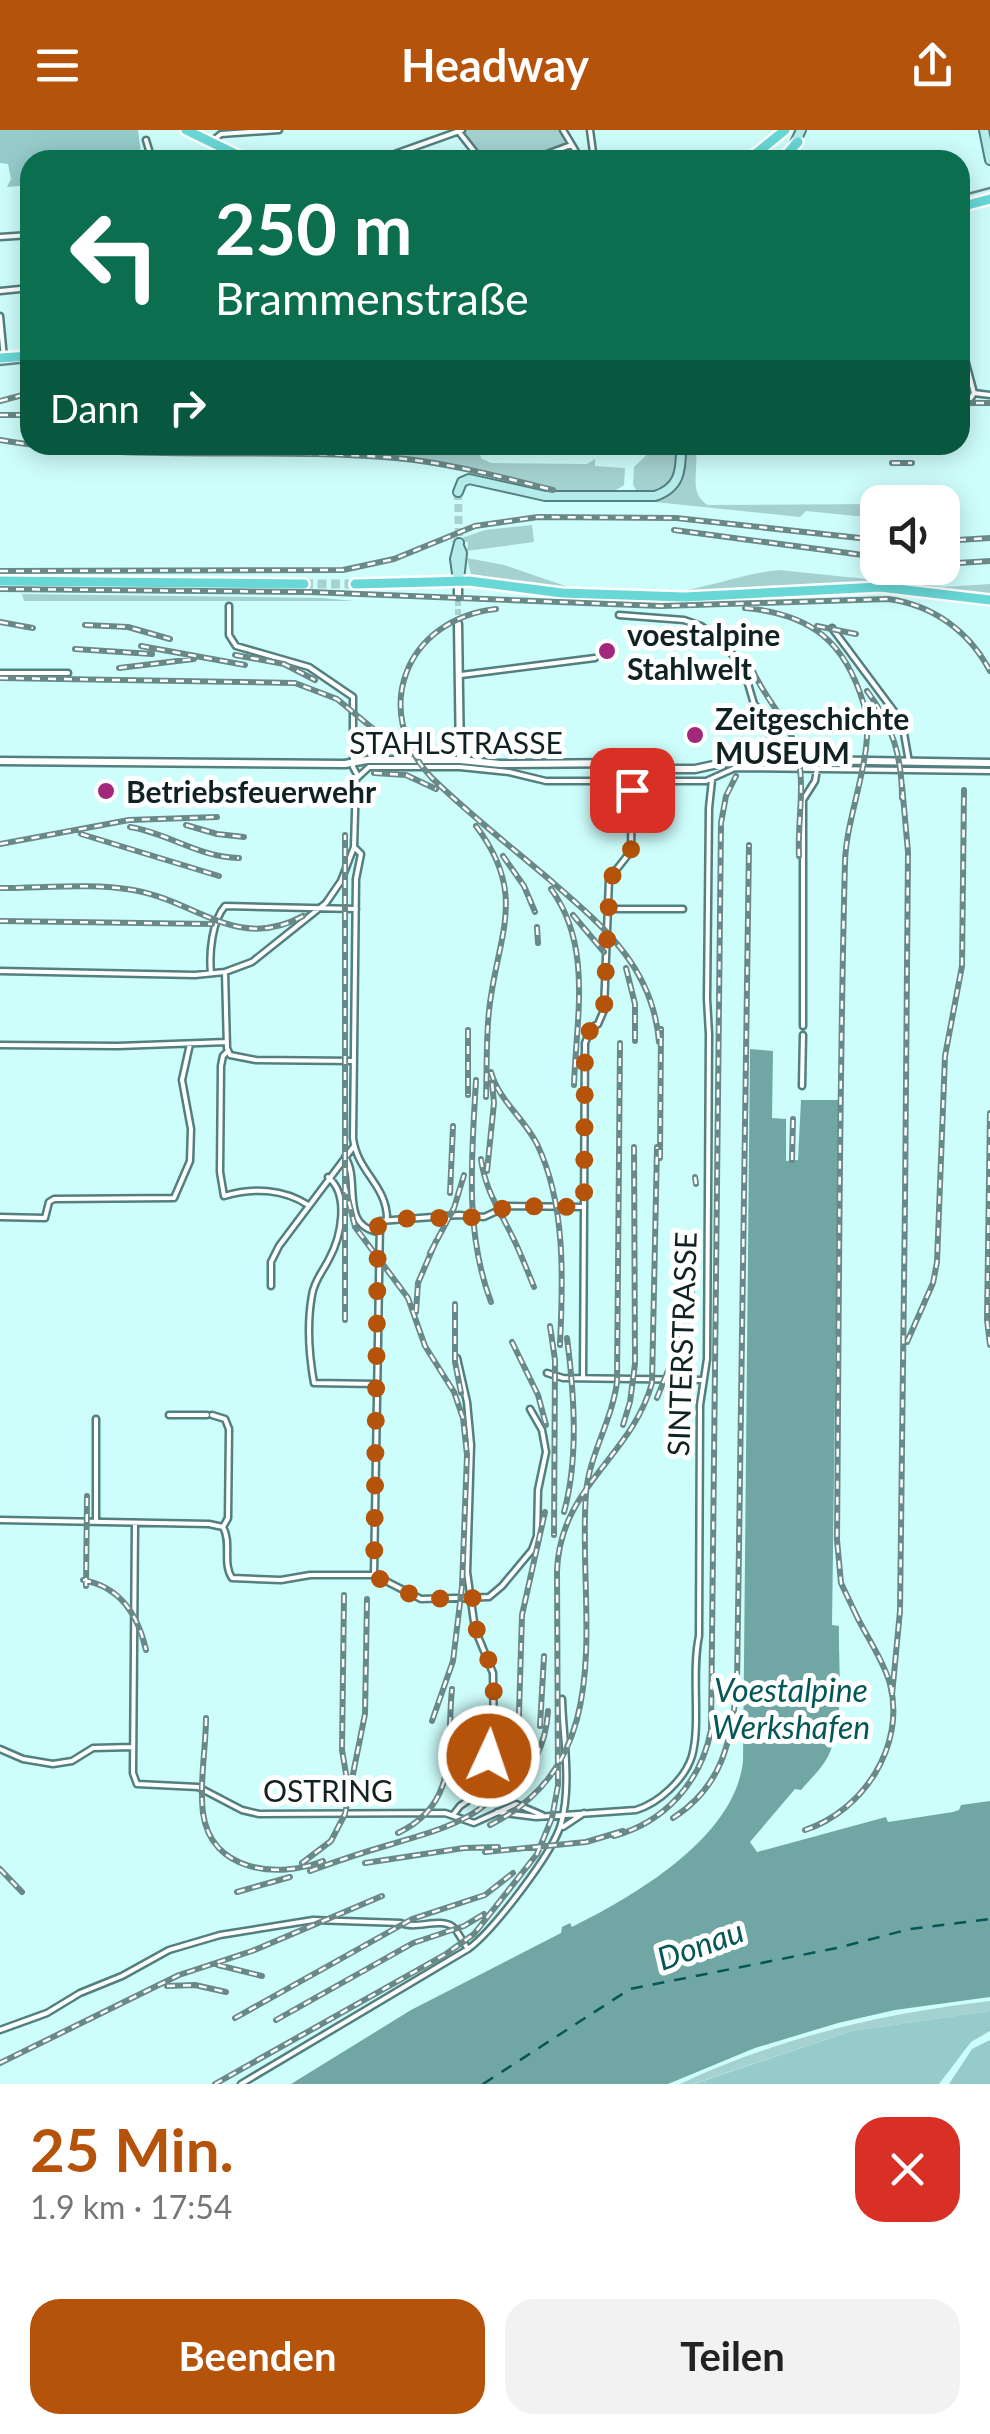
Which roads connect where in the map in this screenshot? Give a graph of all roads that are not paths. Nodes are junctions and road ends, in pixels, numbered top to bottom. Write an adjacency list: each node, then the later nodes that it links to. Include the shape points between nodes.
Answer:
1 (186, 130): 10 (main road)
2 (279, 130): 10 (street, via 221,134)
3 (459, 130): 15 (street)
4 (563, 130): 12 (street)
5 (776, 130): 18 (main road)
6 (785, 130): 19 (main road)
7 (801, 130): 11 (main road)
8 (987, 137): 21 (main road)
9 (146, 140): 13 (street)
10 (212, 142): 14 (main road)
11 (798, 142): 20 (main road)
12 (571, 145): 16 (street); 17 (street)
13 (149, 150)
14 (228, 150)
15 (405, 150)
16 (558, 150)
17 (574, 150)
18 (757, 150)
19 (760, 150)
20 (792, 150)
21 (990, 160)
22 (0, 316): 23 (street)
23 (2, 358)
24 (970, 379): 25 (street)
25 (974, 393): 26 (street); 27 (street)
26 (990, 394)
27 (970, 398)
28 (680, 455): 29 (main road, via 677,480 655,496 545,496 470,478)
29 (458, 492)
30 (459, 544): 32 (main road)
31 (0, 581): 33 (main road)
32 (458, 581): 34 (main road); 35 (street); 36 (main road, via 580,600 860,592)
33 (304, 584)
34 (355, 584)
35 (458, 596)
36 (990, 603)
37 (229, 606): 52 (street, via 236,646 309,667 352,695)
38 (620, 615): 46 (street, via 684,620 714,634 738,660 754,704 772,726)
39 (458, 624): 44 (street)
40 (832, 628): 53 (street, via 902,722)
41 (595, 658): 44 (street)
42 (0, 673): 43 (street)
43 (68, 673)
44 (460, 675): 45 (street)
45 (460, 737): 51 (street); 55 (street)
46 (771, 747): 47 (street); 48 (street); 49 (street)
47 (753, 759): 48 (street, STAHLSTRASSE); 55 (street, STAHLSTRASSE, via 696,769)
48 (773, 759): 49 (street, STAHLSTRASSE)
49 (795, 759): 53 (street, STAHLSTRASSE)
50 (0, 760): 52 (street, STAHLSTRASSE)
51 (446, 760): 52 (street, STAHLSTRASSE); 55 (street, STAHLSTRASSE)
52 (354, 762): 58 (street)
53 (909, 762): 54 (street, STAHLSTRASSE)
54 (990, 762)
55 (460, 763): 58 (street, via 374,766); 59 (street, via 538,780)
56 (816, 769): 57 (street); 60 (street, via 735,768); 69 (street, via 803,800)
57 (990, 771)
58 (358, 776): 61 (street)
59 (632, 780): 60 (street); 64 (street, via 631,851 610,875)
60 (712, 780): 89 (street, SINTERSTRASSE)
61 (354, 847): 62 (street); 63 (street, via 361,854)
62 (320, 909): 63 (street); 67 (street, via 252,962); 68 (street, via 225,906)
63 (356, 909): 75 (street)
64 (609, 909): 65 (street); 81 (street, via 604,1010 585,1043)
65 (684, 909)
66 (0, 971): 68 (street)
67 (225, 972): 68 (street); 71 (street)
68 (212, 974)
69 (803, 1026)
70 (803, 1036): 76 (street)
71 (227, 1042): 72 (street); 74 (street)
72 (190, 1044): 73 (street); 82 (street, via 182,1080 190,1160 174,1198 54,1198 45,1218)
73 (0, 1045)
74 (228, 1051): 75 (street, via 247,1059); 80 (street, via 222,1056 224,1196 281,1192)
75 (354, 1061): 77 (street)
76 (802, 1086)
77 (354, 1146): 78 (street); 83 (street, via 387,1202)
78 (345, 1157): 79 (street); 84 (street, via 355,1215)
79 (328, 1178): 80 (street); 90 (street, via 338,1188 341,1213 311,1297 314,1383)
80 (308, 1204): 85 (street, via 275,1254)
81 (584, 1207): 83 (street, via 508,1206 484,1217); 88 (street)
82 (0, 1217)
83 (388, 1219): 84 (street, via 380,1221)
84 (378, 1232): 90 (street)
85 (271, 1286)
86 (457, 1358): 99 (street, via 471,1445 467,1572)
87 (547, 1373): 88 (street)
88 (583, 1378): 89 (street)
89 (704, 1380): 103 (street, SINTERSTRASSE, via 692,1757 652,1804)
90 (376, 1384): 98 (street)
91 (530, 1409): 99 (street, via 542,1430 546,1462 537,1536 494,1594)
92 (169, 1415): 97 (street, via 225,1418)
93 (96, 1420): 95 (street)
94 (0, 1520): 95 (street)
95 (96, 1522): 96 (street)
96 (135, 1523): 97 (street); 101 (street)
97 (223, 1527): 98 (street, via 230,1577)
98 (374, 1576): 99 (street, via 420,1599)
99 (473, 1598): 105 (street, via 475,1629 492,1673 494,1740 485,1789)
100 (562, 1699): 104 (street)
101 (134, 1747): 102 (street, via 93,1748 53,1764); 105 (street, OSTRING, via 139,1785 198,1787 252,1813)
102 (0, 1749)
103 (589, 1812): 104 (street, SINTERSTRASSE); 107 (street)
104 (562, 1813): 106 (street, OSTRING); 107 (street)
105 (453, 1815): 106 (street, OSTRING, via 474,1823 497,1812)
106 (552, 1816): 107 (street)
107 (558, 1832): 108 (street)
108 (468, 1949): 109 (street, via 447,1924 313,1920 220,1935); 110 (street)
109 (0, 2030)
110 (241, 2084)

